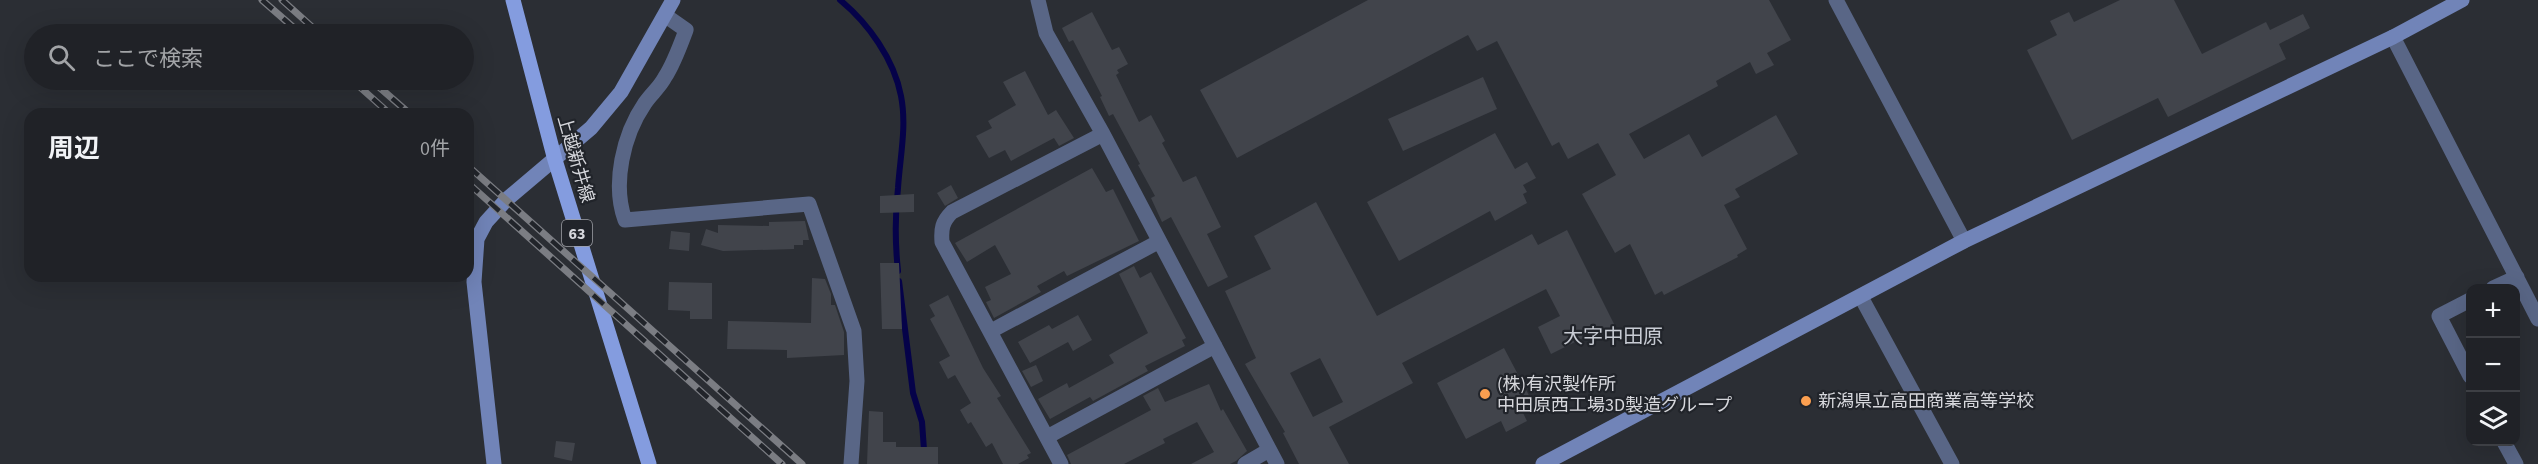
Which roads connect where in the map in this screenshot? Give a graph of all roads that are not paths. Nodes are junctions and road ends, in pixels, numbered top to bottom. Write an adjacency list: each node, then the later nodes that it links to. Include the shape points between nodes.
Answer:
1 (513, 0): 9 (main road, 上越新井線 / 63)
2 (673, 0): 6 (street)
3 (1038, 0): 8 (street, via 1046,33)
4 (1836, 0): 11 (street)
5 (2462, 0): 7 (street)
6 (666, 16): 9 (street, via 621,92 591,129); 25 (street, via 686,30 665,78 644,105 629,136 621,166 620,206 626,220 809,204 854,332 857,381)
7 (2393, 37): 11 (street); 12 (street)
8 (1103, 134): 10 (street); 17 (street, via 945,219 942,242)
9 (555, 160): 23 (street, via 506,200 477,239 474,282); 24 (main road, 上越新井線 / 63)
10 (1158, 242): 17 (street); 18 (street)
11 (1964, 242): 14 (street)
12 (2517, 277): 13 (street); 16 (street)
13 (2502, 284)
14 (1861, 297): 28 (street); 29 (street)
15 (2466, 302): 19 (street, via 2439,316)
16 (2538, 319)
17 (991, 330): 20 (street)
18 (1215, 346): 20 (street); 22 (street)
19 (2466, 368)
20 (1047, 437): 26 (street)
21 (2507, 446): 30 (street)
22 (1273, 457): 27 (street)
23 (494, 464)
24 (649, 464)
25 (851, 464)
26 (1061, 464)
27 (1245, 464)
28 (1543, 464)
29 (1952, 464)
30 (2516, 464)

